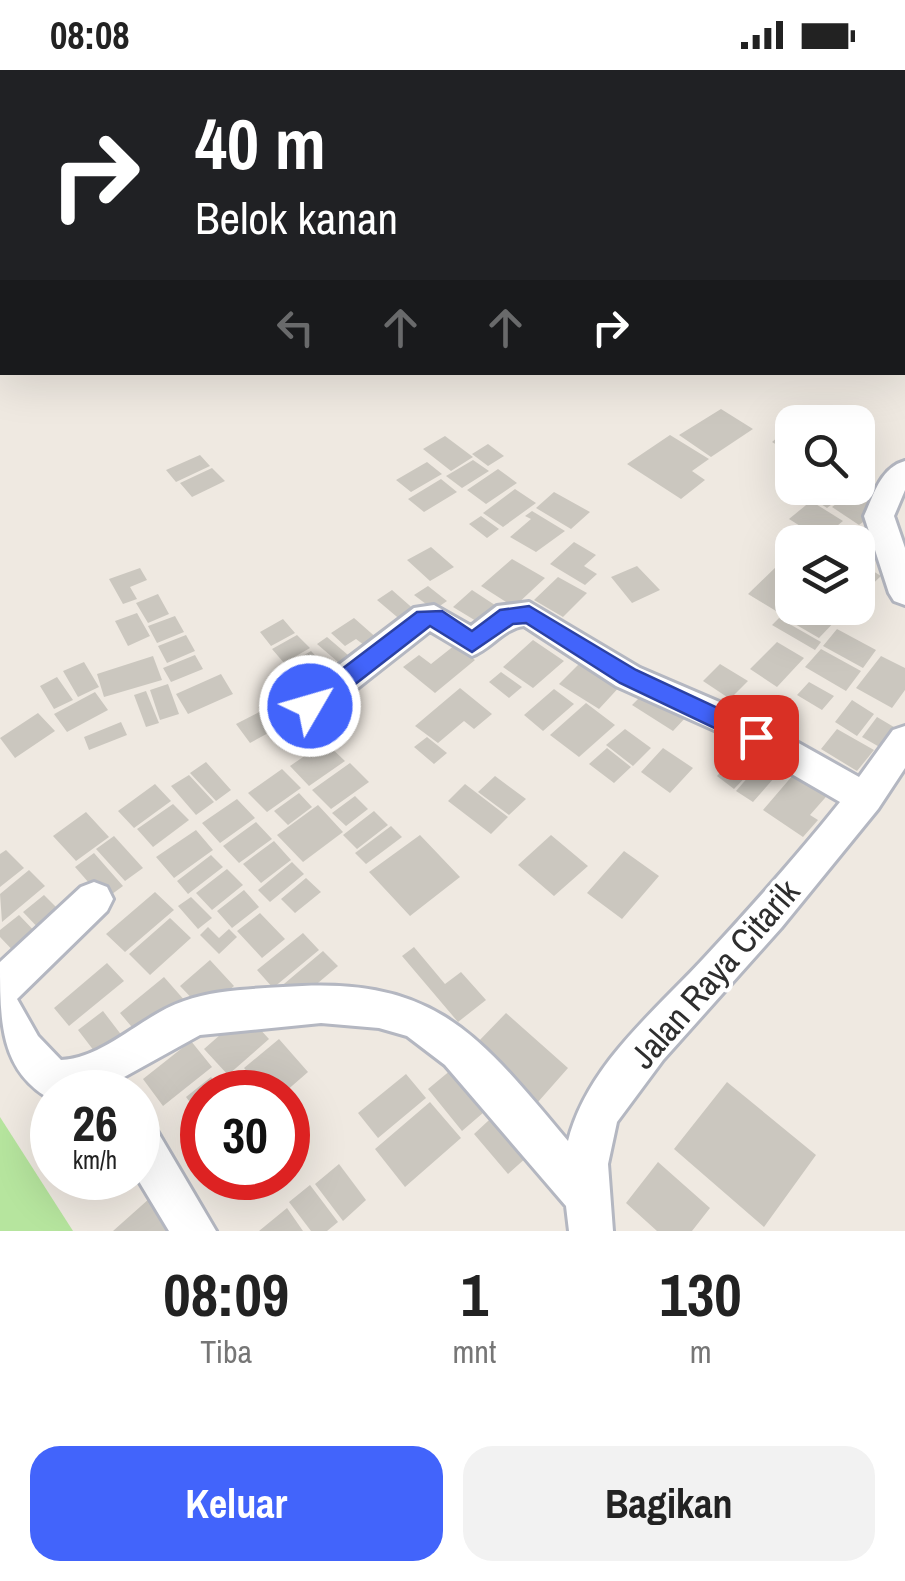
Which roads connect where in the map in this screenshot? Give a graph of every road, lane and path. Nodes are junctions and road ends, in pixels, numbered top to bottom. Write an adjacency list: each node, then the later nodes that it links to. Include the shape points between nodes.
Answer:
1 (905, 471): 2 (street, via 879,516)
2 (905, 593)
3 (310, 706): 5 (street, via 425,618 434,617 472,643 508,616 529,614 628,677 733,723)
4 (905, 740): 5 (street, Jalan Raya Citarik)
5 (865, 798): 12 (street, Jalan Raya Citarik, via 630,1068 594,1122 586,1164)
6 (94, 900): 7 (street)
7 (0, 989)
8 (0, 1006): 9 (street, via 4,1022)
9 (42, 1070)
10 (117, 1070): 12 (street, via 151,1036 189,1018 351,1003 422,1022 465,1058)
11 (160, 1175): 13 (street)
12 (589, 1214)
13 (194, 1231)

